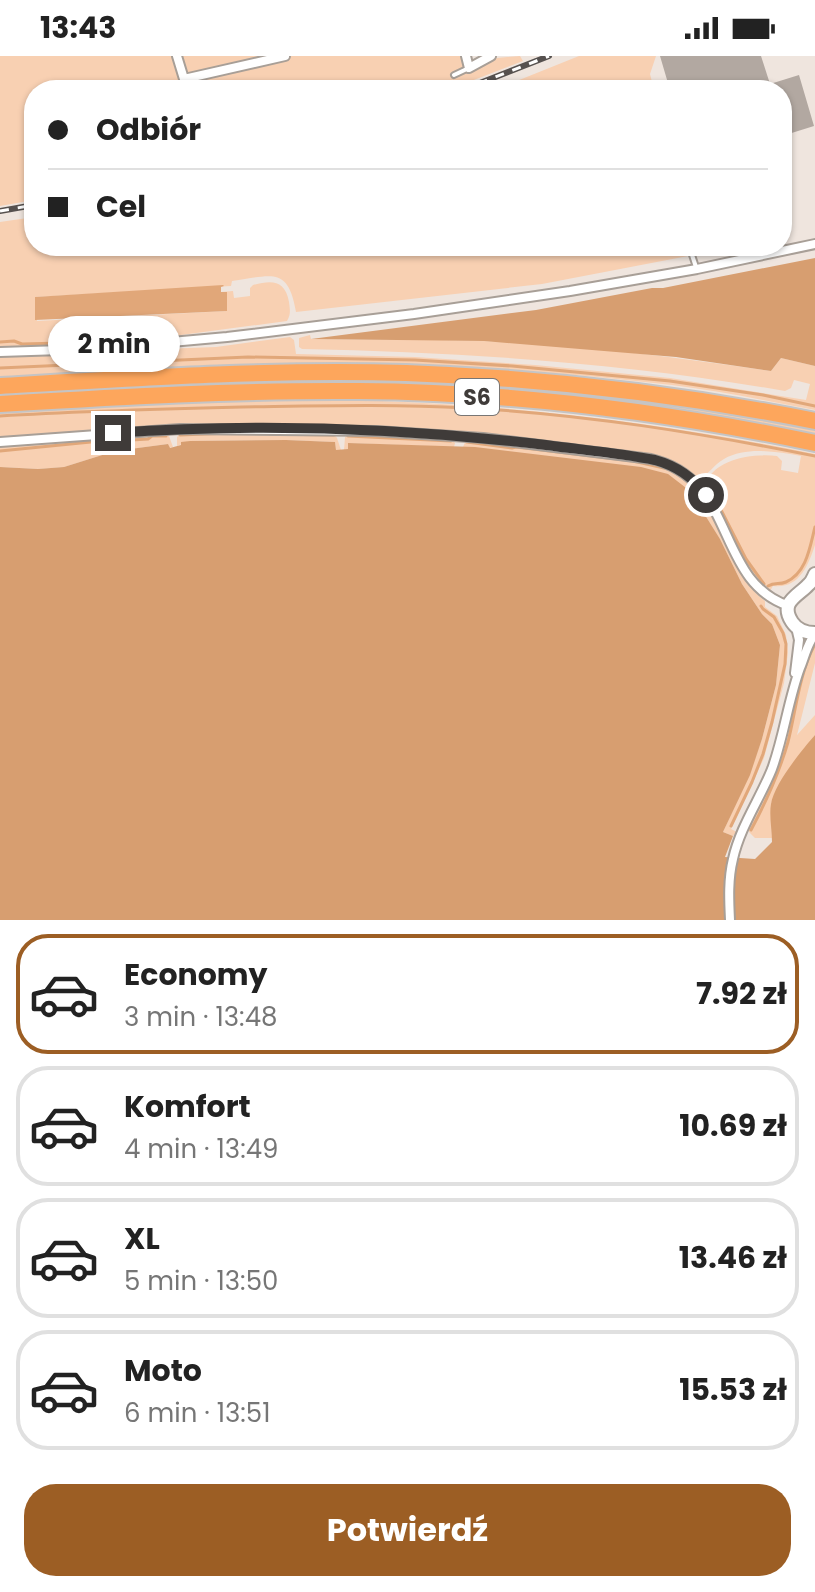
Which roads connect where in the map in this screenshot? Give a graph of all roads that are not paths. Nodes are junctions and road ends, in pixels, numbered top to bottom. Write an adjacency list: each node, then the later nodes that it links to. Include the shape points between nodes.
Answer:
1 (177, 56): 2 (street, via 184,79)
2 (285, 56)
3 (466, 56): 5 (street)
4 (491, 56): 5 (street)
5 (469, 68): 6 (lane)
6 (454, 75)
7 (815, 244): 8 (street)
8 (792, 249)
9 (692, 256): 11 (lane)
10 (761, 256): 11 (street)
11 (697, 269): 12 (street, via 227,337)
12 (0, 352)
13 (0, 386): 15 (highway, S6, via 241,373 404,373 621,389)
14 (0, 404): 17 (highway, S6, via 404,392 619,410)
15 (815, 421)
16 (0, 442): 20 (street, via 206,429 376,431 483,438 655,460 697,483 750,579)
17 (815, 443)
18 (815, 574): 19 (main road)
19 (809, 589): 20 (main road, via 794,596)
20 (789, 606): 21 (main road)
21 (796, 626): 22 (main road); 23 (street)
22 (815, 634): 23 (street)
23 (794, 685): 24 (street, via 776,758 732,860)
24 (730, 920)

